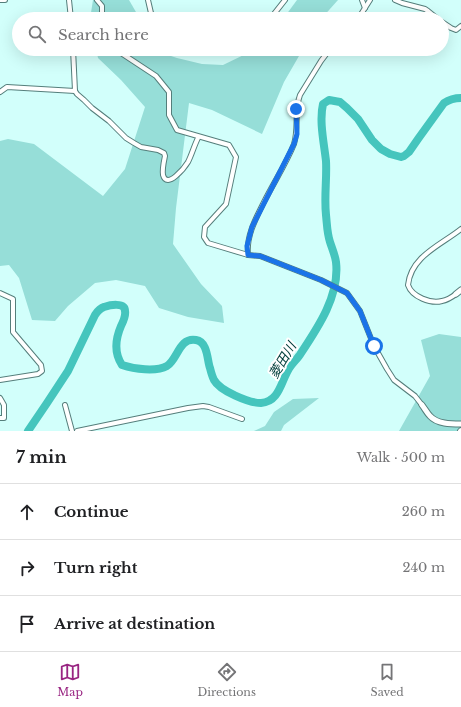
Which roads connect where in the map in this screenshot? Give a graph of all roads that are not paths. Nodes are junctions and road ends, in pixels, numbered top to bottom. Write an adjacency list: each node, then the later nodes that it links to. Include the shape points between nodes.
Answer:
1 (0, 0): 2 (street)
2 (5, 0)
3 (69, 0): 11 (street)
4 (97, 0): 12 (street, via 102,6)
5 (148, 0): 13 (street)
6 (285, 0): 14 (street)
7 (362, 0): 10 (street)
8 (370, 0): 10 (street)
9 (395, 0): 16 (street)
10 (365, 8): 15 (street)
11 (70, 12)
12 (102, 12)
13 (151, 12)
14 (276, 12)
15 (362, 12)
16 (430, 12)
17 (449, 26): 18 (street, via 456,30)
18 (461, 26)
19 (73, 56): 22 (street)
20 (126, 56): 26 (street, via 156,76 169,92 169,115 177,130 229,145 236,157 226,204 205,227 204,237 208,244)
21 (324, 56): 26 (street, via 300,95 296,109 297,134 294,144 252,227 247,246)
22 (75, 91): 23 (street, via 7,88); 24 (street, via 134,143 164,153 165,179 170,180 182,171)
23 (0, 92)
24 (198, 138)
25 (461, 229): 29 (street, via 420,258 408,282 411,291 427,300 440,302)
26 (248, 255): 33 (street, via 260,256 347,293 360,311 374,346 394,380 415,396)
27 (461, 290): 29 (street)
28 (0, 293): 30 (street, via 13,300 13,332 41,365 42,371 38,374)
29 (456, 294)
30 (0, 380)
31 (0, 398): 34 (street, via 4,405 4,418)
32 (65, 405): 37 (street)
33 (422, 405): 36 (street, via 435,420)
34 (0, 418)
35 (242, 419): 38 (street, via 203,406)
36 (461, 424)
37 (72, 431)
38 (76, 431)

